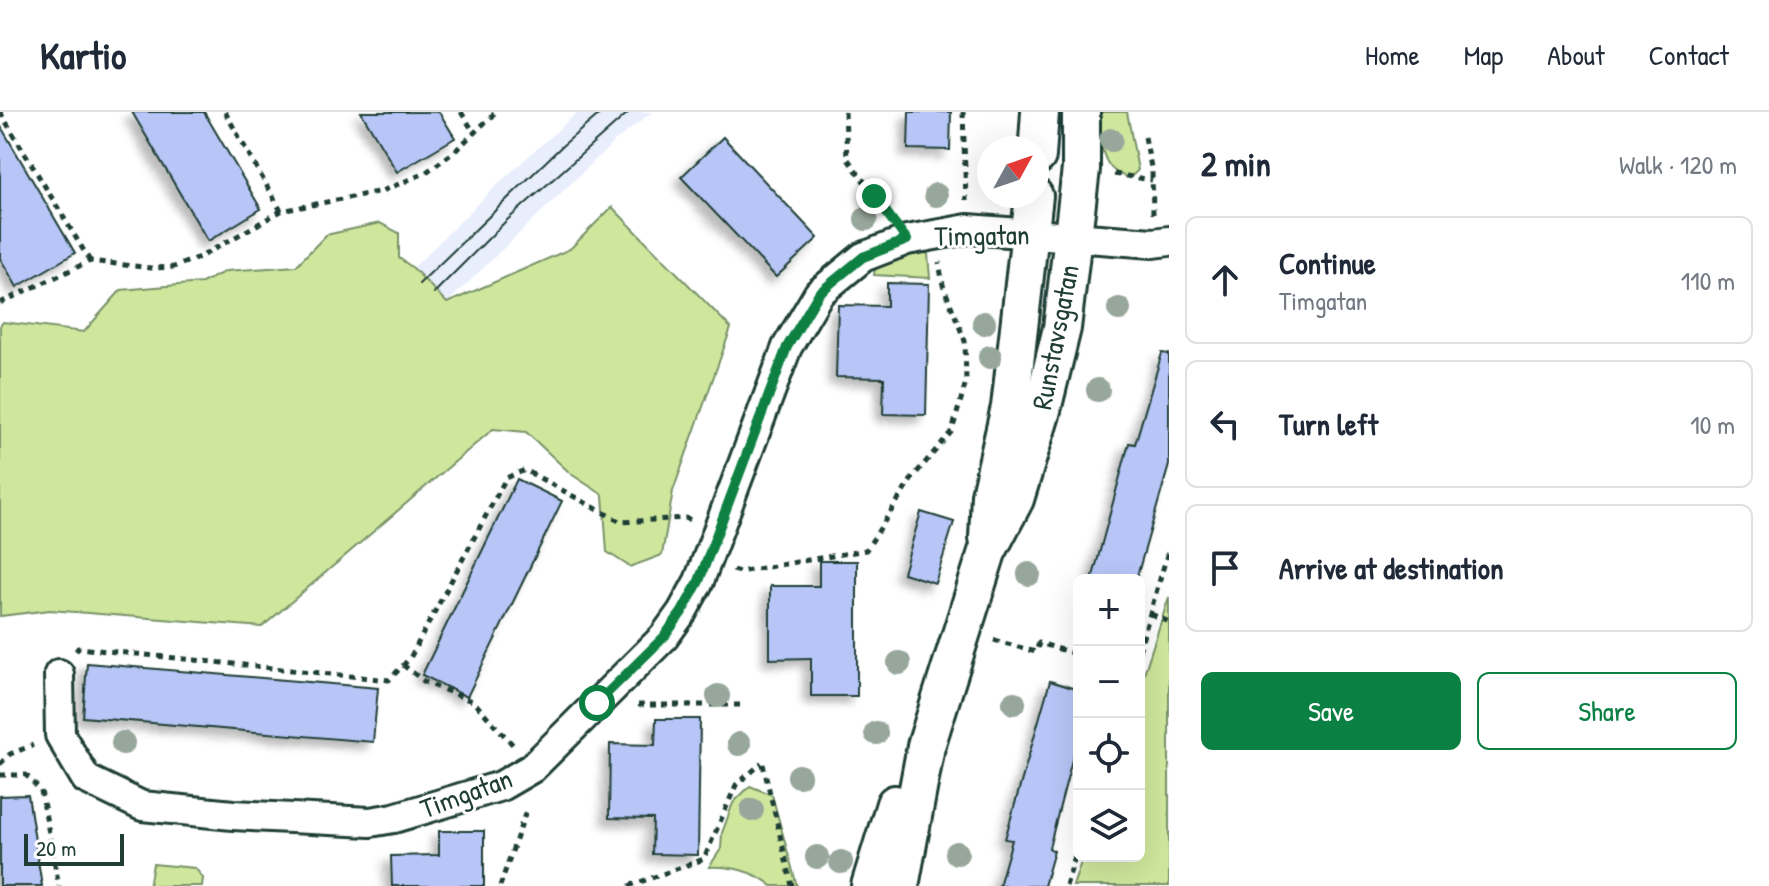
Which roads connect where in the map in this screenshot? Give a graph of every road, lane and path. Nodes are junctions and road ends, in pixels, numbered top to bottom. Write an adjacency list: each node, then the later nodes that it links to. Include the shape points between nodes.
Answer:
1 (0, 112): 18 (path)
2 (225, 112): 13 (path)
3 (461, 112): 9 (path)
4 (496, 112): 9 (path)
5 (845, 112): 16 (path, via 847,158)
6 (963, 112): 14 (path)
7 (1040, 112): 10 (street)
8 (1081, 112): 15 (street, Runstavsgatan, via 1081,169)
9 (475, 134): 13 (path, via 425,173 382,191)
10 (1038, 136)
11 (1145, 137): 17 (path)
12 (1040, 208): 15 (street, Runstavsgatan)
13 (281, 211): 18 (path, via 174,267)
14 (968, 229): 15 (street, Timgatan); 16 (street, Timgatan)
15 (1053, 234): 17 (street, Timgatan); 25 (street, Runstavsgatan, via 1062,328 1015,499 987,552)
16 (920, 236): 22 (street, Timgatan, via 863,257 819,293 787,347); 22 (path, via 965,341 966,382 952,431 913,477 866,550 739,572)
17 (1161, 242)
18 (90, 261): 19 (path)
19 (0, 303)
20 (702, 524): 28 (path, via 685,518 621,522 525,470 506,478)
21 (1169, 548): 23 (path)
22 (707, 559): 34 (street, Timgatan, via 688,602 664,637)
23 (1151, 614): 24 (path); 26 (path)
24 (1169, 622)
25 (964, 632): 27 (path, via 1036,652 1039,643); 33 (street, Runstavsgatan)
26 (1141, 646)
27 (1073, 653)
28 (403, 665): 29 (path, via 389,680 78,648); 32 (path, via 425,682 474,702)
29 (59, 674): 34 (street, Timgatan, via 60,735 86,779 142,806 370,822 501,786)
30 (741, 705): 31 (path)
31 (647, 706)
32 (511, 743)
33 (926, 746): 41 (street, Runstavsgatan, via 896,800); 42 (street, Runstavsgatan)
34 (532, 768): 38 (path, via 536,783)
35 (0, 775): 37 (path, via 26,775 41,791)
36 (1073, 862): 43 (path)
37 (59, 886)
38 (500, 886)
39 (629, 886): 40 (path, via 704,859 736,785 762,763)
40 (792, 886)
41 (870, 886)
42 (900, 886)
43 (1066, 886)

